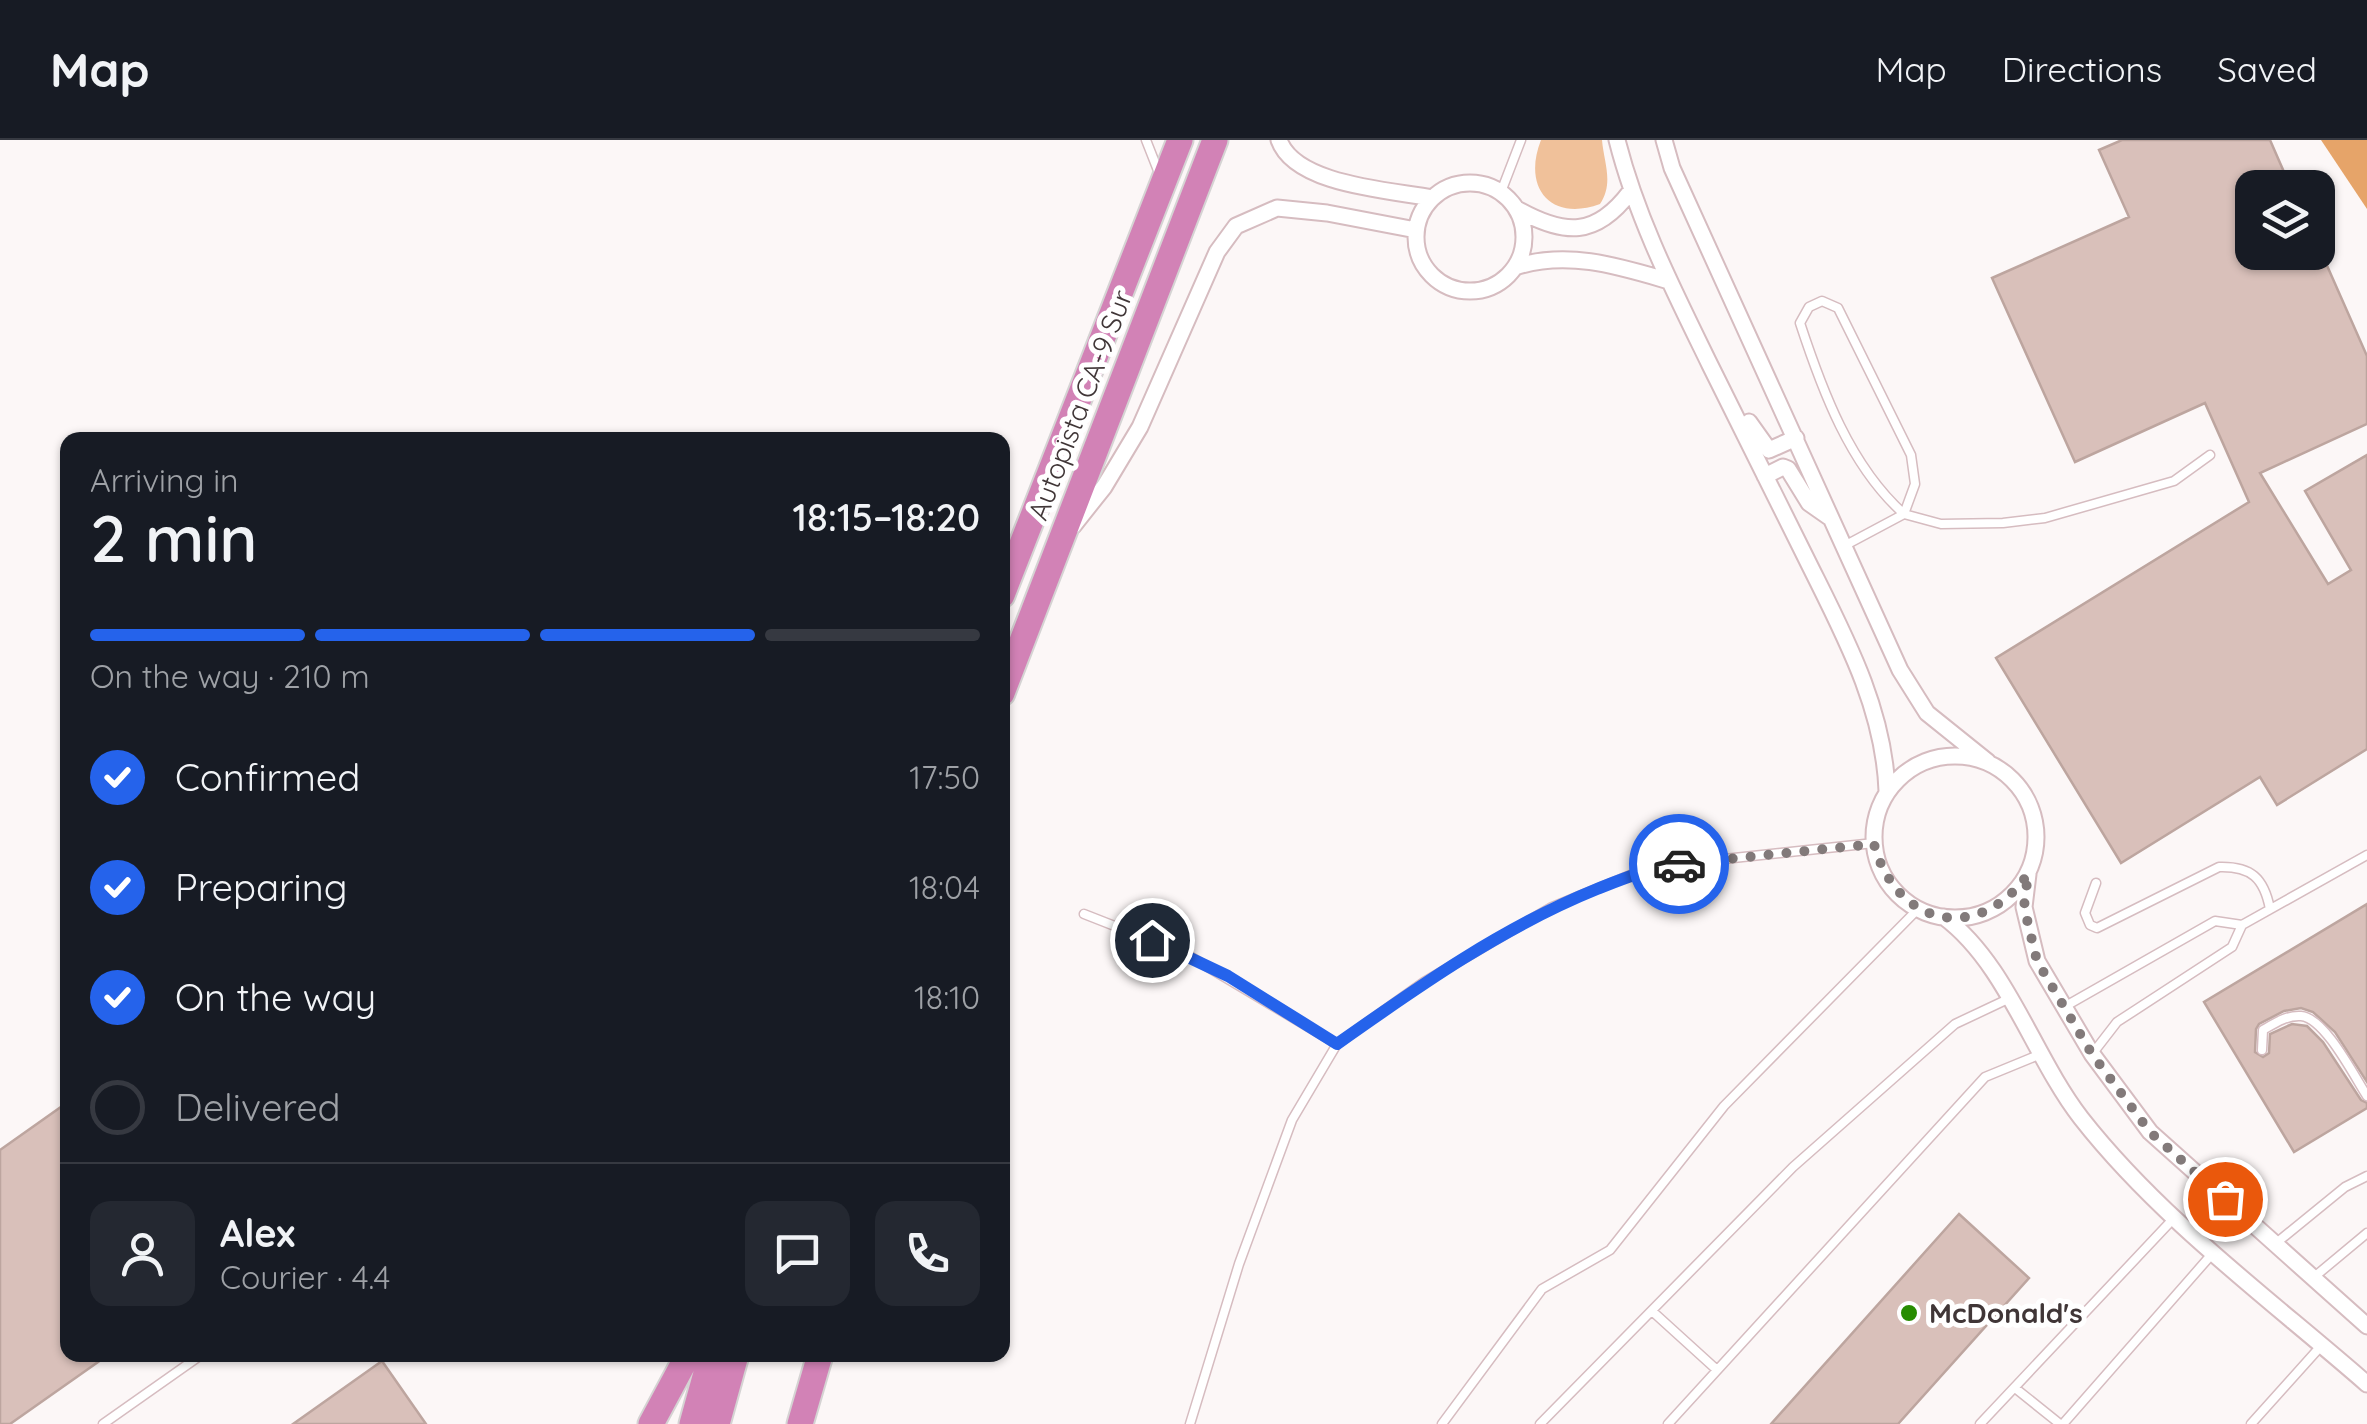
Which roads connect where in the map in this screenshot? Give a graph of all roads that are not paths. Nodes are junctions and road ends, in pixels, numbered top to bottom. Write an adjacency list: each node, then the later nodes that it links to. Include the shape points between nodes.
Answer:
1 (1146, 140): 8 (lane)
2 (1180, 140): 8 (highway, Autopista CA-9 Sur)
3 (1215, 140): 22 (highway, Autopista CA-9 Sur)
4 (1279, 140): 11 (street, via 1284,153 1312,174)
5 (1521, 140): 9 (lane)
6 (1616, 140): 10 (street)
7 (1664, 140): 17 (street)
8 (1163, 184): 24 (highway, Autopista CA-9 Sur)
9 (1501, 192): 11 (street, via 1465,182); 12 (street)
10 (1630, 192): 12 (street, via 1596,225 1566,227); 15 (street)
11 (1432, 198): 13 (street)
12 (1516, 208): 14 (street, via 1525,238)
13 (1416, 230): 14 (street, via 1427,270 1462,291 1501,282); 22 (street, via 1277,208 1236,226 1217,252 1140,428)
14 (1516, 267): 15 (street, via 1566,257)
15 (1668, 281): 16 (street)
16 (1720, 383): 17 (street, via 1769,450); 19 (street)
17 (1796, 438): 21 (street)
18 (2210, 455): 20 (lane, via 2174,481 2045,518 1941,524)
19 (1765, 476): 21 (street, via 1788,469 1809,503); 27 (street, via 1872,702)
20 (1904, 514): 20 (lane, via 1860,462 1814,364 1800,323 1822,301 1838,308 1911,455 1915,484); 23 (lane)
21 (1830, 517): 23 (street)
22 (1058, 545): 25 (highway, Autopista CA-9 Sur)
23 (1843, 546): 26 (street, via 1927,713)
24 (1010, 562)
25 (1010, 672)
26 (1988, 762): 27 (street, via 1932,758); 30 (street, via 2015,781 2032,810 2036,842)
27 (1887, 792): 28 (street)
28 (1874, 844): 32 (street, via 1881,870); 39 (lane, via 1650,868 1552,907 1424,982)
29 (2367, 855): 33 (lane)
30 (2028, 874): 35 (street, via 1993,909); 38 (street, via 2028,933)
31 (2096, 882): 33 (lane, via 2085,913 2097,928 2219,867 2240,866 2254,874)
32 (1918, 909): 35 (street); 67 (lane, via 1724,1106 1610,1250 1542,1289)
33 (2270, 909): 36 (lane)
34 (1084, 914): 39 (lane, via 1186,954)
35 (1944, 917): 37 (street, via 1976,945)
36 (2242, 924): 38 (lane, via 2215,922); 42 (lane, via 2232,947 2117,1022)
37 (2008, 1000): 41 (street); 50 (lane, via 1955,1024 1793,1167)
38 (2064, 1006): 42 (street)
39 (1337, 1044): 66 (lane, via 1292,1120 1238,1264)
40 (2262, 1050): 43 (lane, via 2263,1030 2279,1020 2311,1018)
41 (2041, 1054): 45 (street, via 2078,1114); 58 (lane, via 1986,1077)
42 (2092, 1054): 47 (street, via 2150,1132)
43 (2367, 1096)
44 (2367, 1176): 47 (lane)
45 (2174, 1218): 48 (street); 60 (lane)
46 (2367, 1233): 49 (lane)
47 (2275, 1244): 49 (street)
48 (2214, 1251): 52 (street); 71 (lane)
49 (2313, 1278): 51 (street)
50 (1652, 1311): 58 (lane); 68 (lane)
51 (2367, 1326)
52 (2322, 1345): 59 (street); 72 (lane)
53 (191, 1362): 61 (lane)
54 (684, 1362): 62 (highway)
55 (710, 1362): 63 (highway)
56 (734, 1362): 64 (highway)
57 (818, 1362): 65 (highway)
58 (1718, 1370): 69 (lane)
59 (2367, 1384)
60 (2015, 1388): 70 (lane); 71 (lane)
61 (103, 1424)
62 (652, 1424)
63 (692, 1424)
64 (717, 1424)
65 (800, 1424)
66 (1190, 1424)
67 (1442, 1424)
68 (1540, 1424)
69 (1668, 1424)
70 (1980, 1424)
71 (2061, 1424)
72 (2250, 1424)

